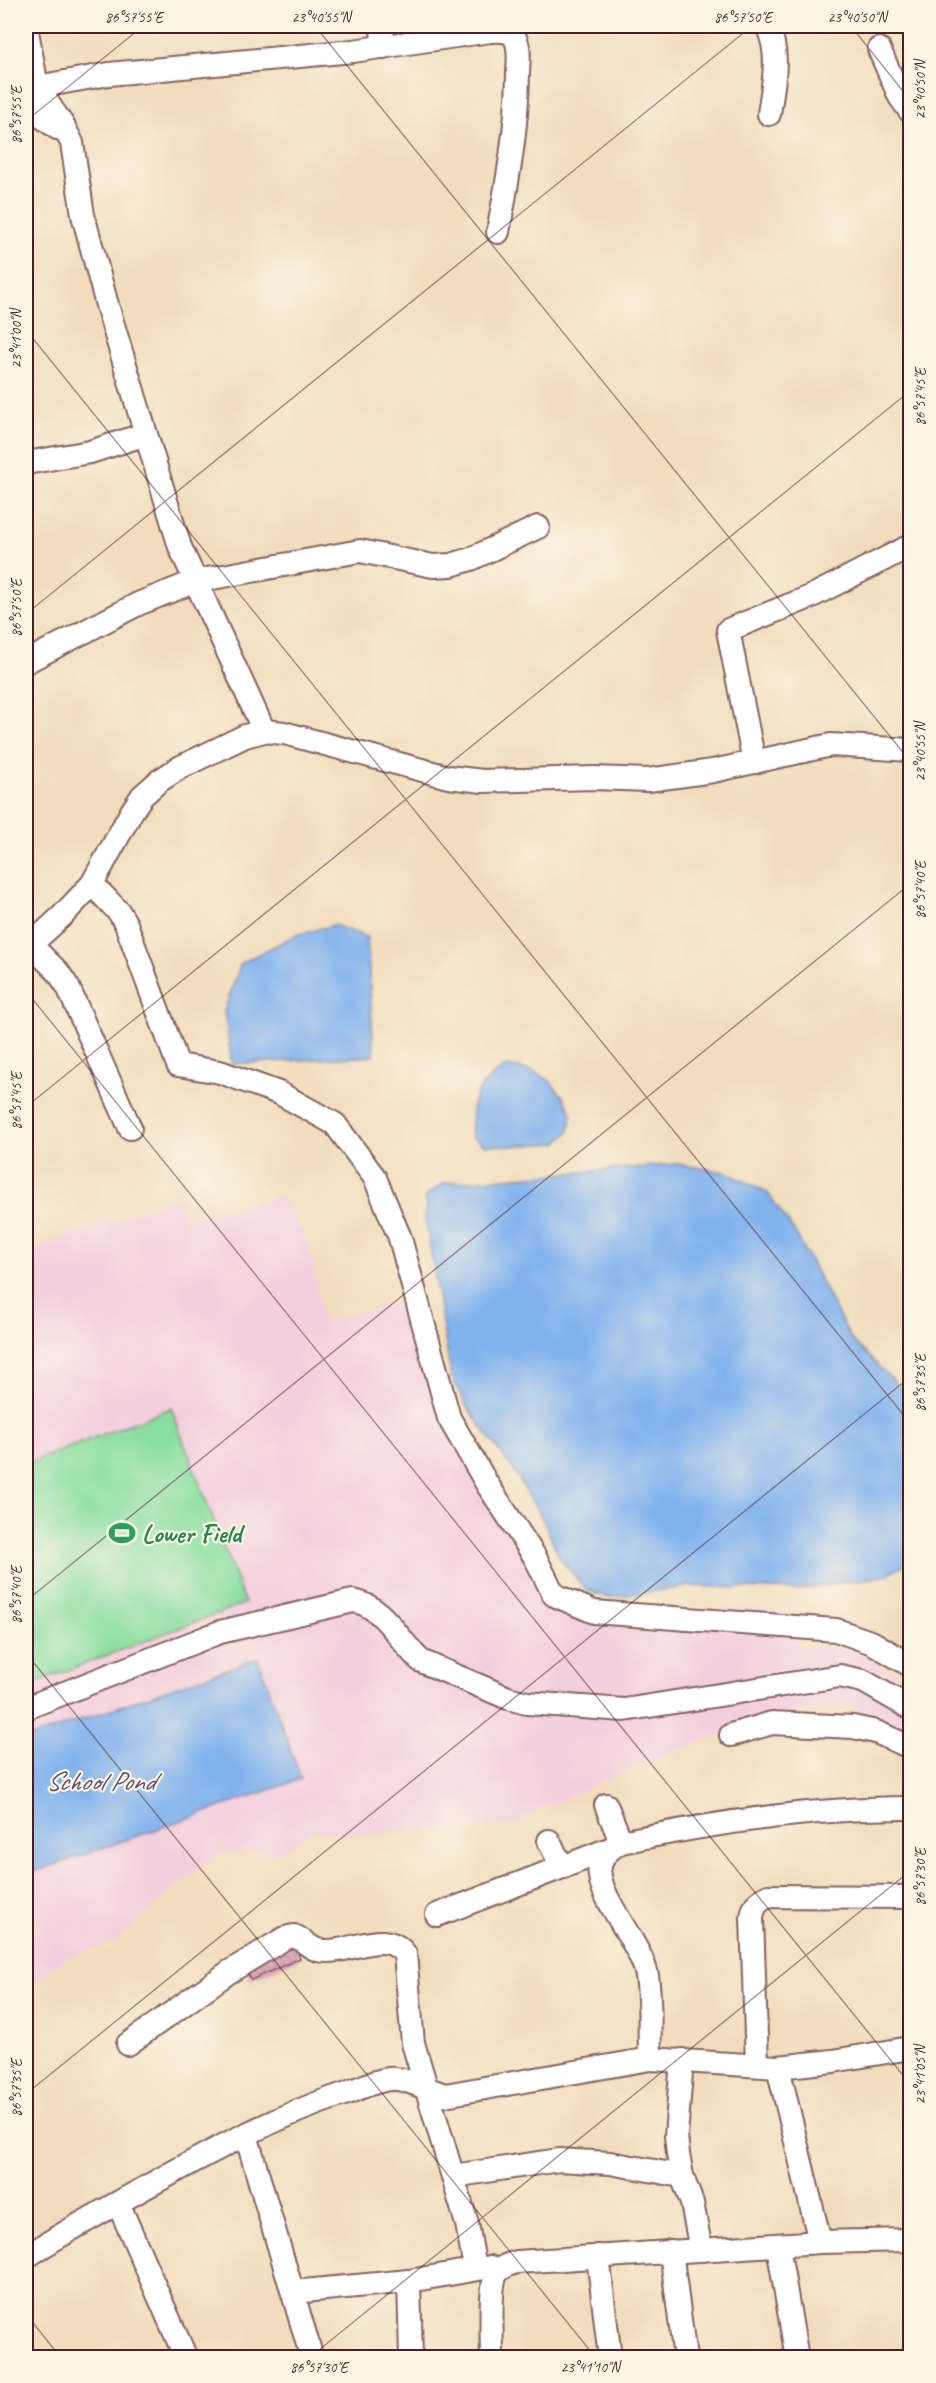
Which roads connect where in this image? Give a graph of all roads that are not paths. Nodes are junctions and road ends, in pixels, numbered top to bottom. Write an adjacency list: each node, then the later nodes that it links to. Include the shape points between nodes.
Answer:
1 (26, 26): 5 (street)
2 (767, 26): 8 (street, via 776,54)
3 (382, 36): 5 (street); 10 (street, via 503,31 514,36 518,48 517,110)
4 (879, 49): 7 (street)
5 (37, 87): 9 (street)
6 (26, 109): 9 (street)
7 (910, 111)
8 (769, 114)
9 (69, 137): 11 (street, via 84,215)
10 (498, 232)
11 (146, 434): 12 (street, via 90,452); 15 (street, via 180,547)
12 (26, 463)
13 (538, 527): 15 (street, via 451,565 433,566 360,551)
14 (910, 546): 19 (street, via 810,597 728,630)
15 (196, 581): 16 (street, via 138,604); 17 (street)
16 (26, 662)
17 (264, 731): 19 (street, via 448,777 483,782 648,780); 20 (street, via 179,768 142,796)
18 (910, 750): 19 (street, via 831,745)
19 (754, 762)
20 (92, 884): 21 (street); 23 (street, via 126,924 178,1065 220,1072 279,1093 335,1124 375,1178 400,1238 449,1418 554,1595 594,1612 836,1630 873,1643)
21 (28, 946): 22 (street, via 58,972 68,987)
22 (130, 1128)
23 (910, 1665)
24 (26, 1708): 25 (street, via 220,1632 353,1601 374,1609 421,1660 527,1703 624,1710 840,1676 862,1681)
25 (910, 1708)
26 (731, 1736): 27 (street, via 784,1722 853,1727)
27 (910, 1747)
28 (606, 1805): 31 (street)
29 (910, 1808): 31 (street, via 767,1815)
30 (549, 1841): 32 (street)
31 (614, 1846): 32 (street); 37 (street, via 600,1865 600,1878 647,1975)
32 (562, 1868): 34 (street)
33 (910, 1897): 39 (street, via 769,1896 753,1908)
34 (437, 1915)
35 (128, 2044): 40 (street, via 229,1972 285,1938 294,1936 327,1951 388,1941 405,1954 414,2043)
36 (910, 2048): 39 (street, via 833,2061)
37 (650, 2060): 38 (street); 40 (street, via 463,2093 445,2095)
38 (682, 2060): 39 (street); 43 (street, via 676,2136)
39 (768, 2066): 46 (street)
40 (427, 2090): 41 (street, via 405,2079 388,2079 327,2099); 42 (street)
41 (246, 2135): 44 (street); 55 (street)
42 (453, 2176): 43 (street, via 559,2160 610,2163); 53 (street)
43 (682, 2176): 48 (street)
44 (118, 2203): 51 (street); 56 (street)
45 (910, 2240): 46 (street)
46 (820, 2242): 47 (street)
47 (778, 2246): 48 (street); 62 (street)
48 (701, 2250): 49 (street)
49 (671, 2251): 50 (street); 61 (street)
50 (598, 2256): 52 (street); 60 (street)
51 (26, 2257)
52 (504, 2266): 53 (street); 59 (street, via 496,2274 493,2287)
53 (476, 2268): 54 (street)
54 (409, 2281): 55 (street); 58 (street)
55 (293, 2292): 57 (street)
56 (186, 2358)
57 (312, 2358)
58 (411, 2358)
59 (492, 2358)
60 (610, 2358)
61 (685, 2358)
62 (797, 2358)

